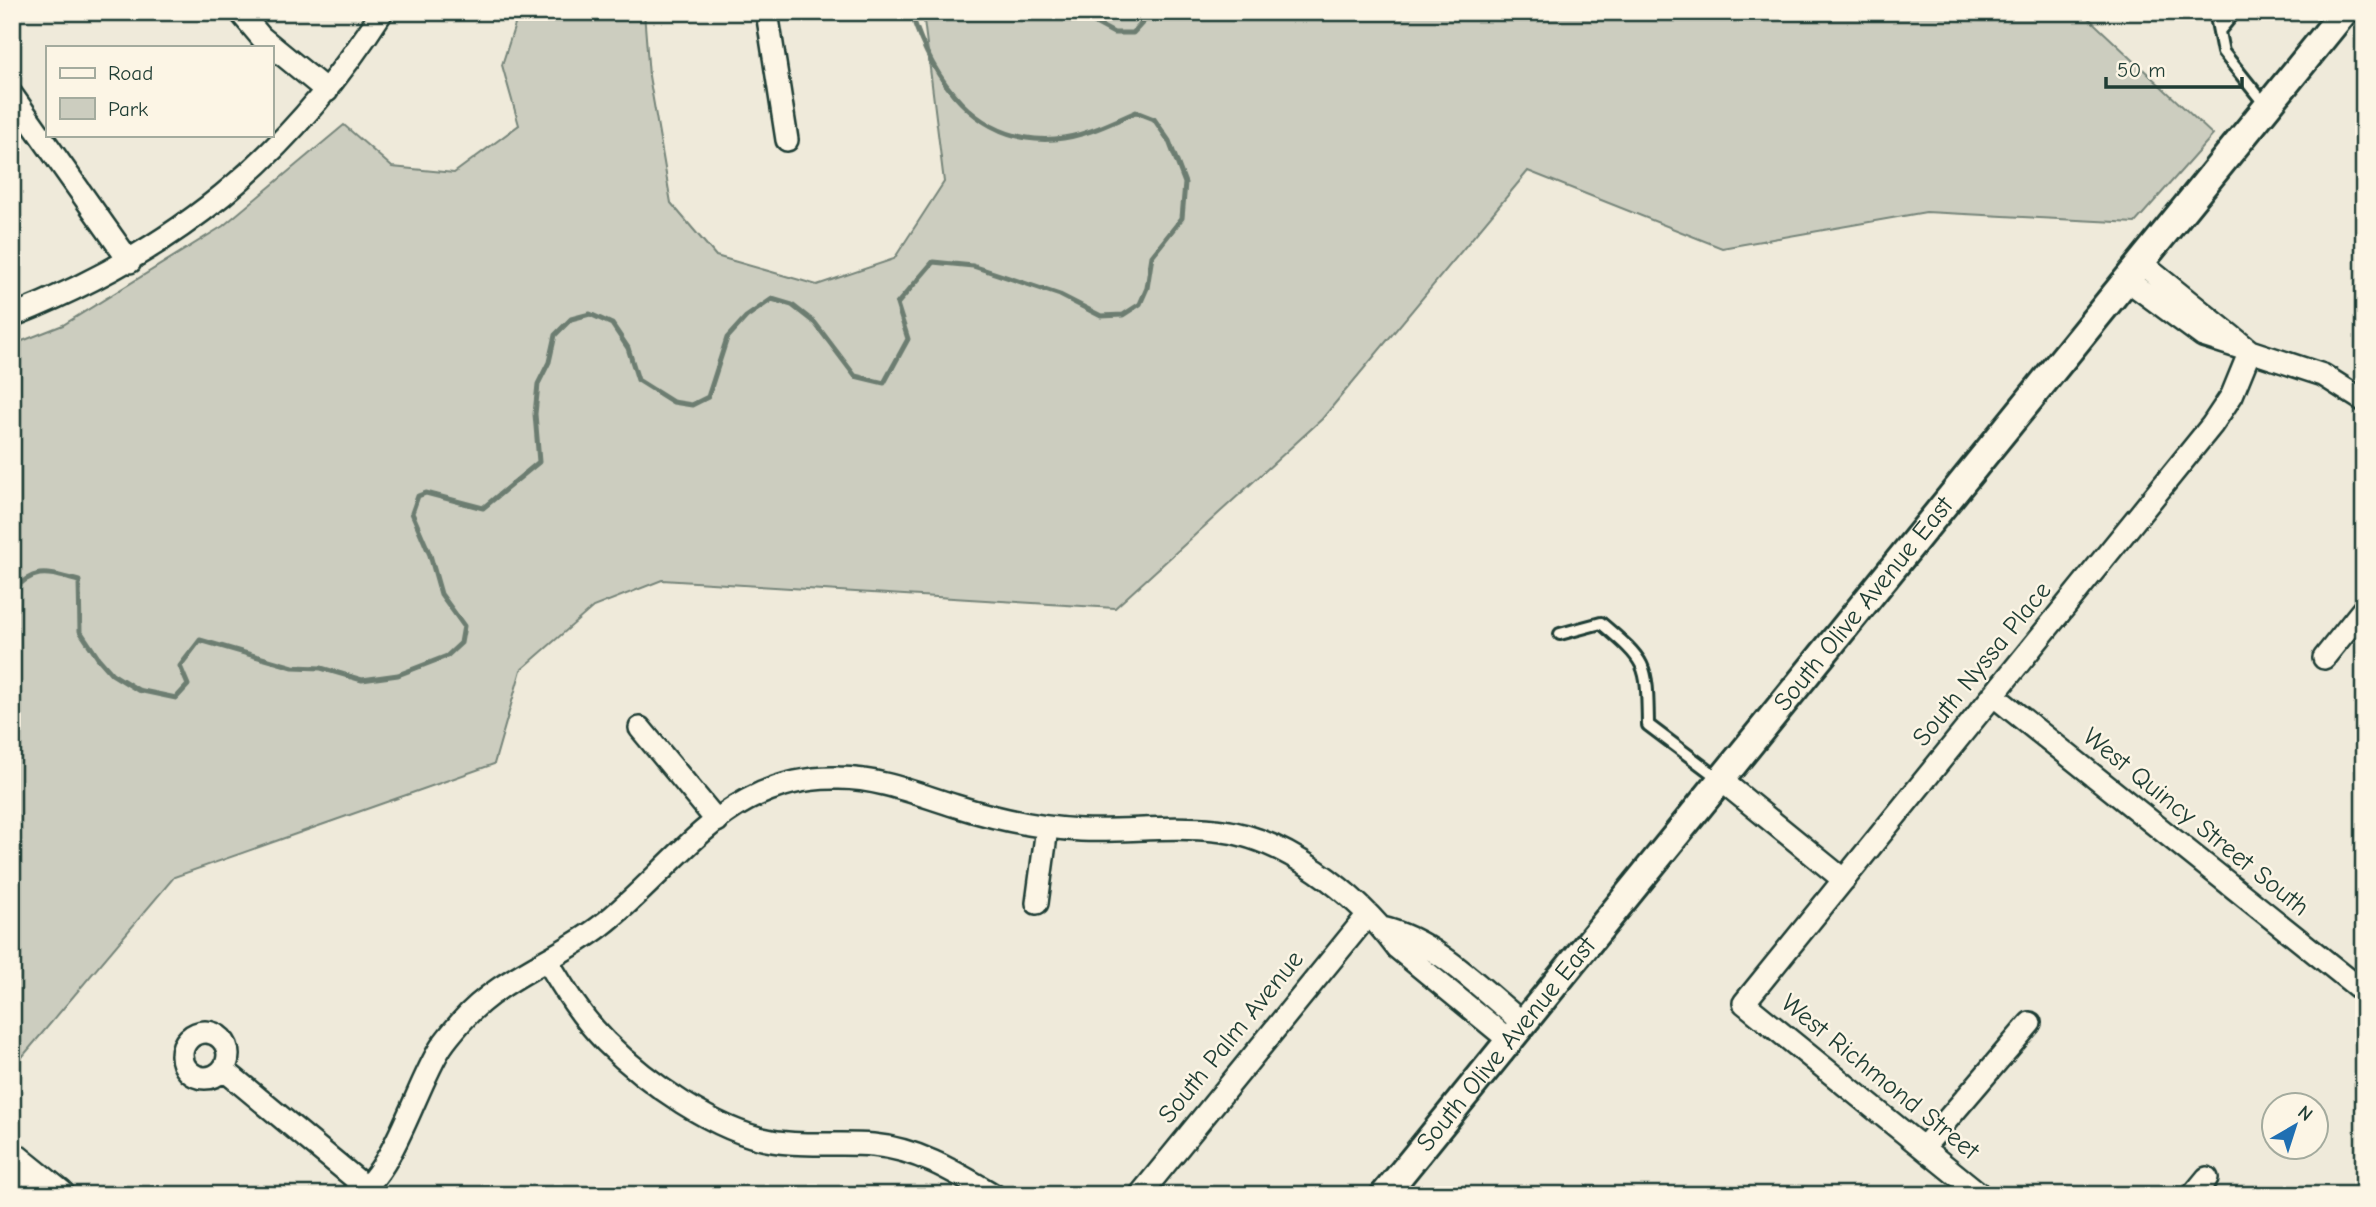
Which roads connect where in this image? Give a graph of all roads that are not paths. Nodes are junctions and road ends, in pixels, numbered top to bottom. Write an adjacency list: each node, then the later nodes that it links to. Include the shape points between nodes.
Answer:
1 (240, 12): 8 (street)
2 (382, 12): 10 (street)
3 (767, 12): 13 (street)
4 (2216, 12): 7 (lane)
5 (2235, 12): 7 (lane)
6 (2344, 12): 12 (street, South Olive Avenue East)
7 (2219, 31): 12 (lane, via 2223,52)
8 (272, 46)
9 (273, 47): 10 (street)
10 (327, 91): 14 (street, via 237,186 183,229)
11 (12, 95): 14 (street)
12 (2267, 107): 15 (street, South Olive Avenue East)
13 (787, 140)
14 (130, 262): 16 (street)
15 (2134, 272): 17 (street); 24 (street, South Olive Avenue East)
16 (12, 316)
17 (2250, 351): 18 (street, via 2316,372); 22 (street, South Nyssa Place, via 2232,395 2212,425)
18 (2364, 401)
19 (2364, 608): 21 (street)
20 (1560, 634): 24 (lane, via 1601,623 1639,655 1647,681 1648,725)
21 (2324, 658)
22 (1993, 695): 27 (street, South Nyssa Place); 31 (street, West Quincy Street South)
23 (640, 728): 25 (street)
24 (1721, 780): 27 (street); 34 (street, South Olive Avenue East)
25 (717, 821): 26 (street, via 743,802 791,782 839,778 892,786 988,816); 30 (street, via 626,906)
26 (1047, 828): 28 (street); 29 (street, via 1213,829 1243,834 1298,858)
27 (1844, 880): 32 (street, South Nyssa Place)
28 (1037, 903)
29 (1375, 922): 34 (street, via 1429,948); 41 (street, South Palm Avenue)
30 (547, 960): 38 (street, via 486,998 447,1039); 40 (street, via 572,1001 607,1043 709,1118 773,1142 895,1147 937,1163)
31 (2364, 992)
32 (1744, 1003): 36 (street, West Richmond Street)
33 (2030, 1023): 36 (street)
34 (1517, 1033): 42 (street, South Olive Avenue East)
35 (223, 1069): 38 (street)
36 (1923, 1148): 43 (street, West Richmond Street)
37 (12, 1157): 39 (main road)
38 (367, 1193)
39 (59, 1195)
40 (994, 1195)
41 (1140, 1195)
42 (1384, 1195)
43 (1981, 1195)

